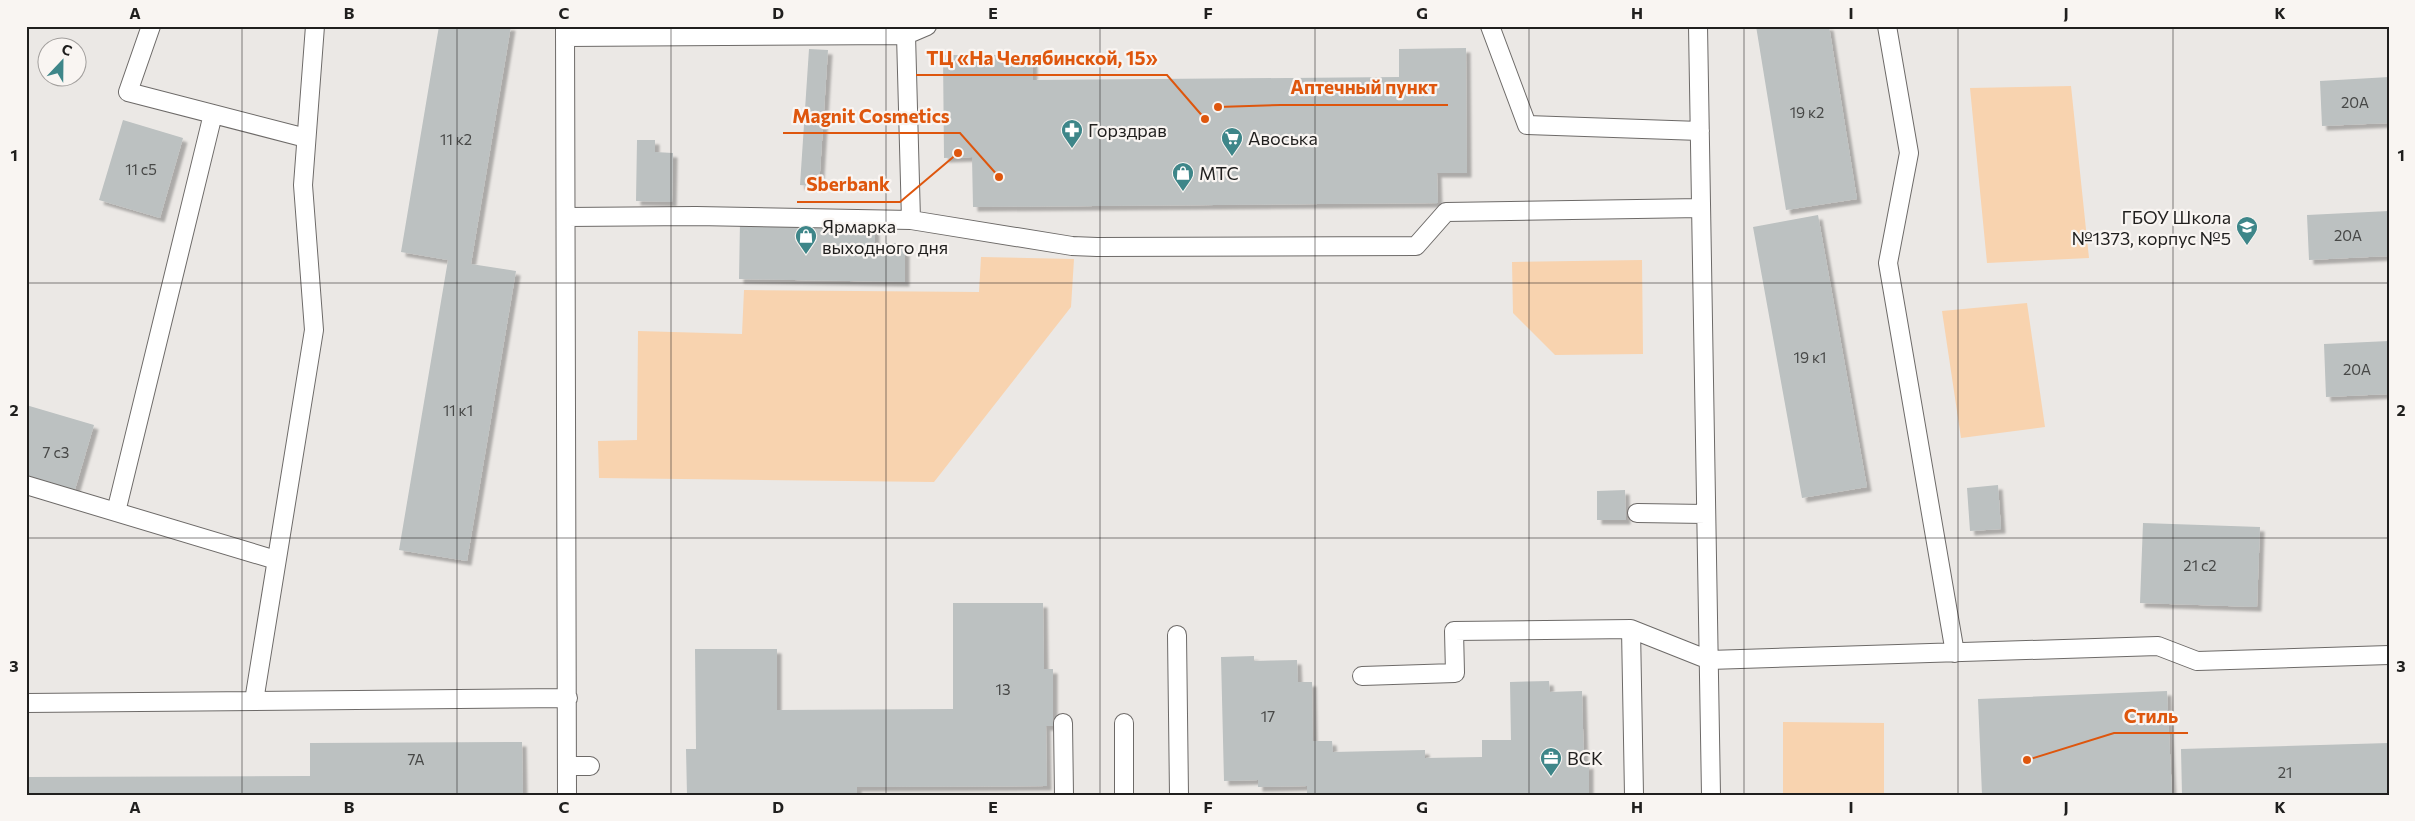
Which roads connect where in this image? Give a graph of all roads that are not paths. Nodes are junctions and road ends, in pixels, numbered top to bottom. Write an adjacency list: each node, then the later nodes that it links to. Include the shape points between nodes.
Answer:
1 (150, 26): 9 (lane, via 128,92)
2 (315, 26): 11 (lane)
3 (927, 26): 8 (lane)
4 (1490, 26): 10 (lane, via 1527,124)
5 (1698, 26): 10 (lane)
6 (1887, 26): 22 (lane, via 1909,153 1888,263)
7 (565, 32): 8 (lane); 13 (lane)
8 (906, 34): 14 (lane)
9 (213, 114): 11 (lane); 16 (lane)
10 (1700, 131): 12 (lane)
11 (306, 138): 19 (lane, via 303,185 314,330)
12 (1701, 208): 14 (lane, via 1446,212 1416,246 1088,247); 18 (lane)
13 (566, 217): 14 (lane); 26 (lane)
14 (911, 220)
15 (26, 485): 16 (lane)
16 (116, 512): 19 (lane)
17 (1637, 513): 18 (lane)
18 (1706, 514): 24 (lane)
19 (276, 560): 27 (lane)
20 (1631, 629): 24 (lane); 25 (lane, via 1454,631 1455,674); 37 (lane)
21 (1177, 635): 36 (lane)
22 (1955, 652): 23 (lane, via 2158,646 2197,661); 24 (lane)
23 (2389, 655)
24 (1709, 660): 38 (lane)
25 (1362, 676)
26 (568, 698): 27 (lane); 31 (lane)
27 (254, 701): 28 (lane)
28 (26, 703)
29 (1063, 723): 34 (lane)
30 (1124, 723): 35 (lane)
31 (567, 766): 32 (lane); 33 (lane)
32 (590, 766)
33 (567, 795)
34 (1064, 795)
35 (1124, 795)
36 (1179, 795)
37 (1634, 795)
38 (1711, 795)

